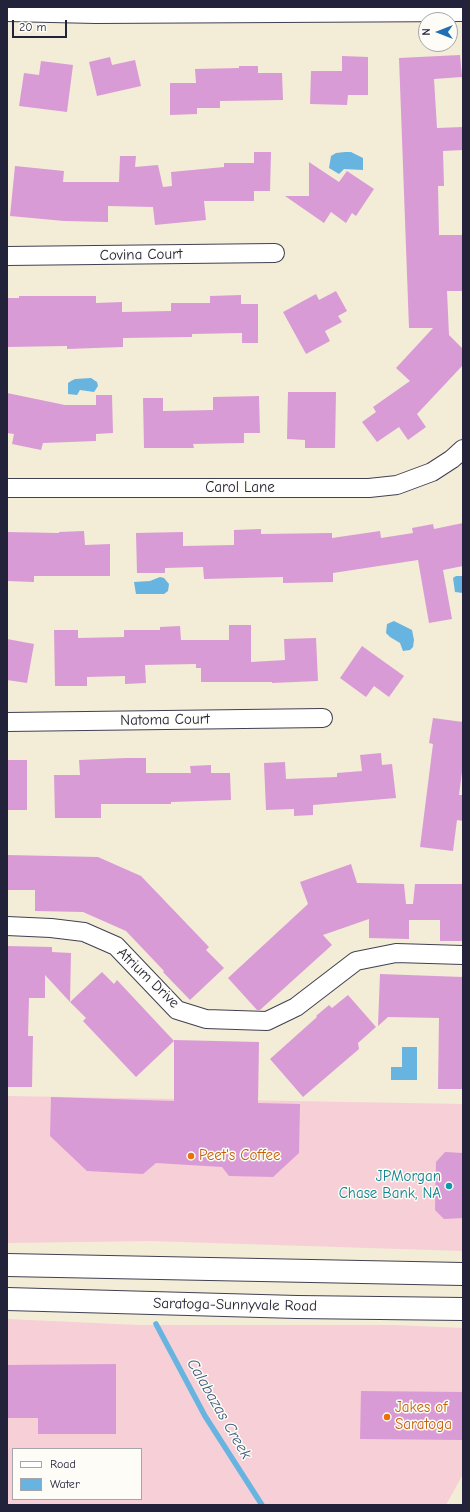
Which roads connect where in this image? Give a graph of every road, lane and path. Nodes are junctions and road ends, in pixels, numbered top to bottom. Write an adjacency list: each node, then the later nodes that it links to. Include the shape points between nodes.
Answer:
1 (96, 10): 2 (street); 3 (street)
2 (7, 12)
3 (463, 12)
4 (275, 253): 5 (street, Covina Court)
5 (7, 256)
6 (463, 449): 7 (street, Carol Lane, via 432,472 397,485 369,488)
7 (7, 488)
8 (323, 718): 9 (street, Natoma Court)
9 (7, 722)
10 (7, 926): 11 (street, Atrium Drive, via 84,932 116,946 177,1010 206,1019 267,1021 296,1007 356,961 396,954)
11 (463, 955)
12 (7, 1265): 13 (main road)
13 (463, 1274)
14 (7, 1299): 15 (main road, Saratoga-Sunnyvale Road, via 297,1307)
15 (463, 1308)

